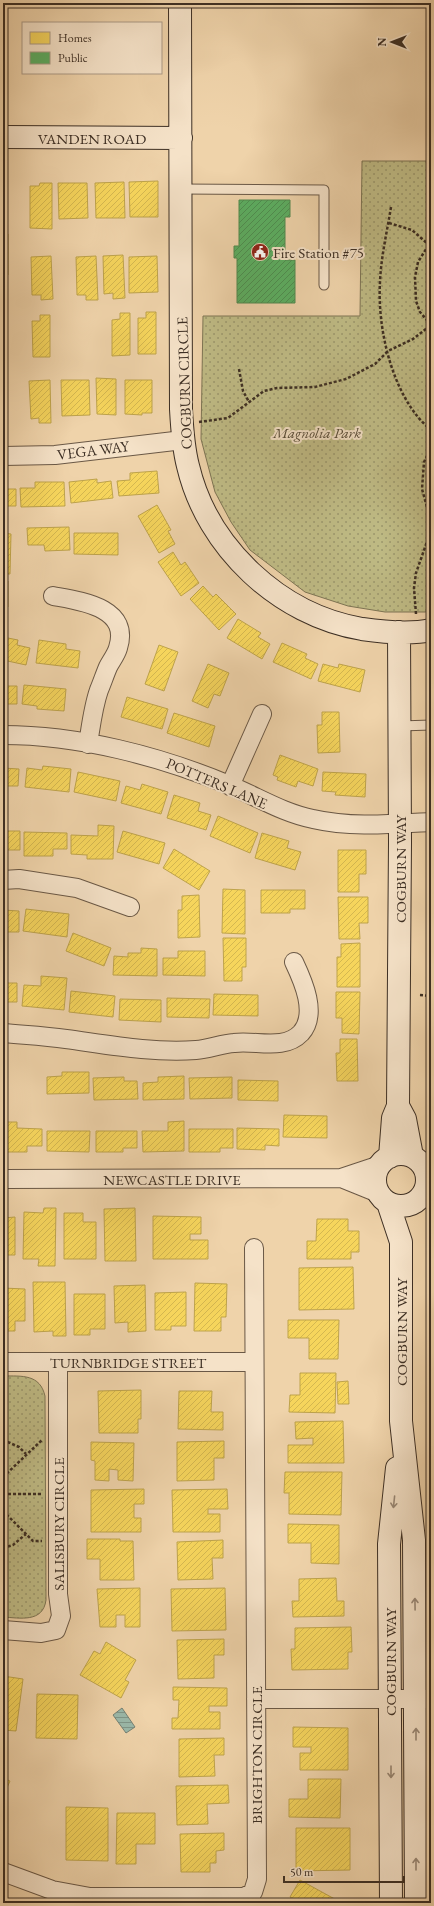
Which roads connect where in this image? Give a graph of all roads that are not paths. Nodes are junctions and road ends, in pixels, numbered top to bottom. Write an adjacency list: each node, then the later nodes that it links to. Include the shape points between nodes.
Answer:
1 (180, 3): 3 (street, COGBURN CIRCLE)
2 (3, 137): 3 (street, VANDEN ROAD)
3 (180, 138): 4 (street, COGBURN CIRCLE)
4 (181, 189): 5 (lane, via 324,190); 6 (street, COGBURN CIRCLE)
5 (324, 285)
6 (183, 440): 7 (street, VEGA WAY, via 55,455); 10 (street, COGBURN CIRCLE, via 194,485 209,520 237,558 268,588 298,607 333,623)
7 (3, 456)
8 (53, 596): 15 (street, via 83,602 107,611 120,631 118,648 99,691)
9 (424, 624): 10 (street, COGBURN CIRCLE)
10 (399, 632): 13 (street, COGBURN WAY)
11 (262, 714): 16 (street)
12 (431, 725): 13 (lane)
13 (400, 726): 18 (street, COGBURN WAY)
14 (3, 735): 15 (street, POTTERS LANE, via 35,735)
15 (88, 744): 16 (street, POTTERS LANE, via 167,761)
16 (230, 786): 18 (street, POTTERS LANE, via 270,806 312,819 351,824)
17 (431, 822): 18 (street, POTTERS LANE)
18 (400, 824): 23 (street, COGBURN WAY)
19 (3, 880): 20 (street, via 19,879 77,888)
20 (130, 907)
21 (294, 962): 22 (street, via 308,996 308,1022 301,1032 289,1041 235,1042 197,1050 134,1050 65,1038)
22 (3, 1033)
23 (398, 1106): 24 (street, COGBURN WAY, via 393,1118); 25 (street, COGBURN WAY)
24 (385, 1161): 25 (street, via 401,1154); 26 (street, NEWCASTLE DRIVE); 29 (street, via 375,1179)
25 (421, 1162): 28 (street, via 427,1176)
26 (341, 1178): 27 (street, NEWCASTLE DRIVE); 29 (street, NEWCASTLE DRIVE)
27 (3, 1179)
28 (423, 1194): 29 (street, via 401,1207); 30 (street, COGBURN WAY)
29 (383, 1198): 30 (street, COGBURN WAY)
30 (401, 1242): 35 (street, COGBURN WAY)
31 (254, 1248): 34 (street, BRIGHTON CIRCLE)
32 (3, 1362): 33 (street, TURNBRIDGE STREET)
33 (58, 1362): 34 (street, TURNBRIDGE STREET); 36 (street, SALISBURY CIRCLE, via 58,1594 61,1616 56,1630 41,1633)
34 (254, 1362): 39 (street, BRIGHTON CIRCLE)
35 (401, 1422): 37 (street, COGBURN WAY, one-way to 37, via 389,1544); 38 (street, COGBURN WAY, one-way to 35, via 414,1540)
36 (3, 1630)
37 (390, 1699): 38 (street); 39 (street); 41 (street, COGBURN WAY, one-way to 41)
38 (423, 1699): 42 (street, COGBURN WAY, one-way to 38)
39 (256, 1700): 40 (street, BRIGHTON CIRCLE, via 257,1879 253,1892 244,1897 90,1897 52,1890)
40 (3, 1872)
41 (391, 1903)
42 (416, 1903)

